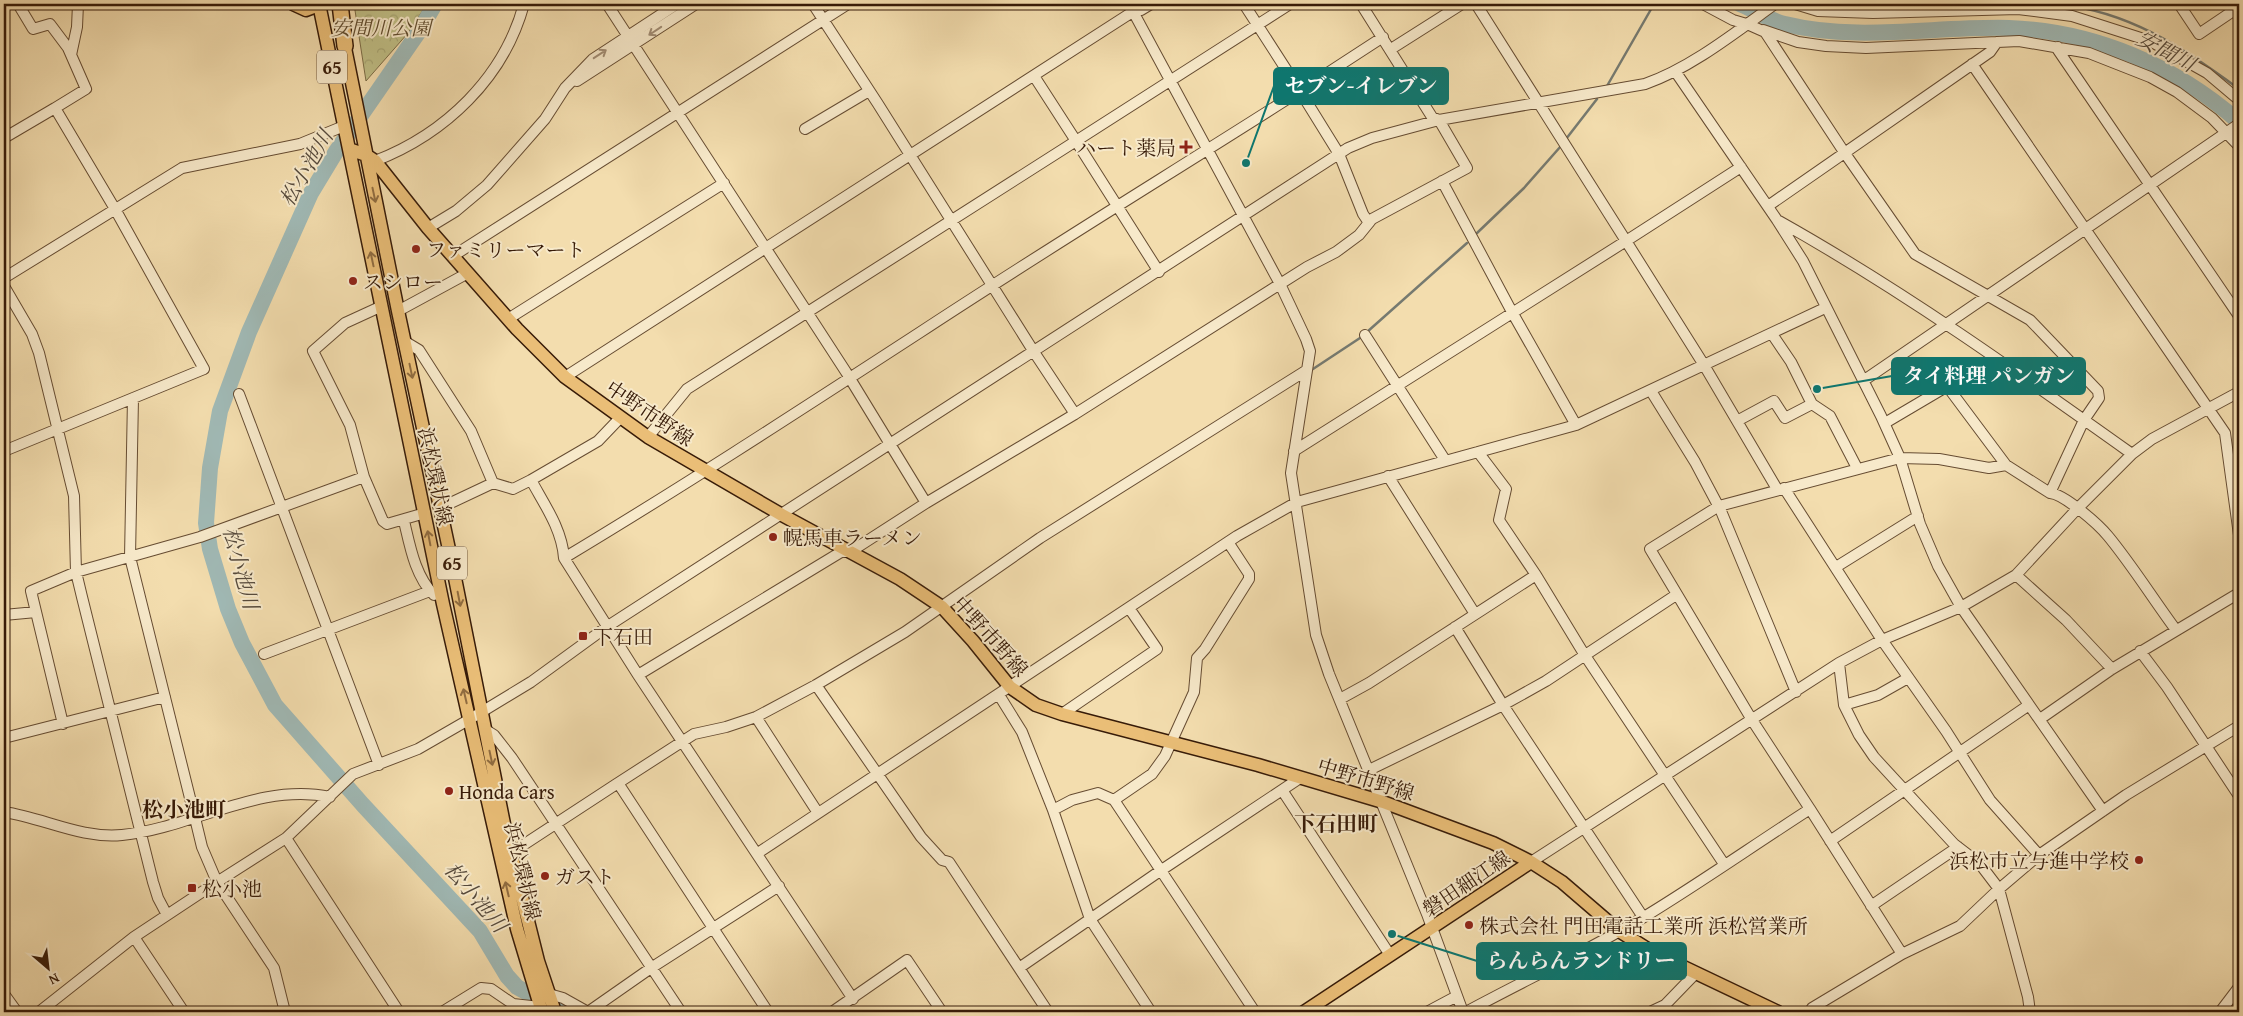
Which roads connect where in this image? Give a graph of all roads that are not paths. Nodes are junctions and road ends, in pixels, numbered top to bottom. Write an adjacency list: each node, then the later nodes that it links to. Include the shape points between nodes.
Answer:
1 (18, 4): 34 (street, via 33,29 50,24)
2 (78, 4): 34 (street, via 77,27)
3 (293, 4): 4 (main road, via 306,10)
4 (319, 4): 47 (main road, 浜松環状線 / 65)
5 (335, 4): 31 (main road, 浜松環状線 / 65)
6 (340, 4): 31 (highway)
7 (524, 4): 58 (street, via 504,53 487,79 454,114 433,132 391,155)
8 (608, 4): 29 (street)
9 (677, 4): 29 (street)
10 (696, 4): 29 (street, one-way to 29)
11 (813, 4): 25 (street)
12 (848, 4): 25 (street)
13 (1151, 4): 24 (street, via 1141,10)
14 (1244, 4): 27 (street)
15 (1290, 4): 27 (street)
16 (1361, 4): 28 (street)
17 (1462, 4): 33 (street)
18 (1476, 4): 42 (street)
19 (1703, 4): 26 (street)
20 (1775, 4): 26 (street)
21 (1795, 4): 41 (street, via 1845,12 2018,9 2072,16 2150,41 2207,73)
22 (2179, 4): 23 (street, via 2199,34)
23 (2239, 6)
24 (1132, 8): 37 (street); 38 (street)
25 (823, 20): 39 (street); 44 (street)
26 (1748, 24): 30 (street, via 1798,42 1826,46 1866,48); 36 (street); 55 (street, via 1765,32)
27 (1257, 25): 38 (street); 40 (street)
28 (1383, 36): 33 (street); 40 (street)
29 (631, 40): 44 (street); 70 (street, via 593,59 565,88 545,119 487,185 456,211)
30 (1997, 42): 32 (street, via 2019,41); 35 (street, via 1990,52)
31 (345, 46): 58 (main road, 浜松環状線 / 65, via 361,130)
32 (2058, 47): 49 (street, via 2089,53 2150,77 2177,92 2212,118); 62 (street)
33 (1391, 49): 45 (street, via 1432,117)
34 (70, 55): 43 (street, via 86,90)
35 (1972, 64): 55 (street); 71 (street)
36 (1675, 71): 42 (street, via 1645,84); 59 (street)
37 (1034, 76): 51 (street); 57 (street)
38 (1170, 81): 51 (street); 54 (street)
39 (868, 91): 48 (street); 57 (street)
40 (1300, 91): 54 (street); 56 (street)
41 (2239, 100)
42 (1539, 103): 45 (street); 72 (street)
43 (55, 108): 50 (street); 65 (street)
44 (676, 113): 61 (street); 74 (street)
45 (1439, 120): 56 (street, via 1372,138); 60 (street, via 1467,168)
46 (2239, 124): 49 (street)
47 (344, 127): 53 (main road, 浜松環状線 / 65); 65 (street, via 300,144 182,168)
48 (805, 130)
49 (2226, 133): 52 (street); 62 (street)
50 (5, 135)
51 (1076, 141): 63 (street); 67 (street)
52 (2239, 146)
53 (349, 149): 58 (main road); 82 (main road, 浜松環状線 / 65, one-way to 53)
54 (1208, 150): 63 (street); 66 (street)
55 (1844, 152): 64 (street); 81 (street, via 1915,254)
56 (1339, 154): 66 (street); 69 (street)
57 (910, 156): 67 (street); 73 (street)
58 (371, 158): 70 (main road, 中野市野線); 84 (main road, 浜松環状線 / 65, one-way to 84)
59 (1741, 167): 64 (street); 72 (street)
60 (1442, 181): 69 (street); 85 (street)
61 (724, 183): 73 (street); 88 (street)
62 (2150, 185): 71 (street); 87 (street)
63 (1118, 206): 75 (street); 80 (street)
64 (1768, 206): 68 (street)
65 (115, 209): 77 (street); 105 (street, via 204,369)
66 (1244, 217): 75 (street); 78 (street)
67 (952, 220): 80 (street); 86 (street)
68 (1777, 220): 83 (street, via 1803,261); 89 (street, via 1842,256)
69 (1369, 222): 78 (street, via 1359,235 1336,252)
70 (428, 228): 74 (main road, 中野市野線)
71 (2086, 230): 81 (street); 107 (street)
72 (1626, 241): 85 (street); 95 (street)
73 (764, 248): 86 (street); 97 (street)
74 (453, 256): 76 (main road, 中野市野線)
75 (1159, 272): 93 (street)
76 (468, 273): 84 (street); 88 (main road, 中野市野線)
77 (4, 278)
78 (1280, 284): 96 (street, via 1310,351); 108 (street)
79 (4, 286): 114 (street, via 32,334)
80 (993, 286): 93 (street); 98 (street)
81 (1988, 296): 89 (street); 110 (street, via 2030,320 2098,391 2100,398)
82 (382, 306): 127 (street, via 345,322 313,351 350,425); 138 (main road, 浜松環状線 / 65)
83 (1825, 308): 90 (street); 99 (street)
84 (398, 311): 92 (main road, 浜松環状線 / 65)
85 (1512, 312): 100 (street); 113 (street)
86 (807, 313): 98 (street); 115 (street, via 687,389)
87 (2239, 316)
88 (508, 319): 97 (main road, 中野市野線)
89 (1949, 324): 94 (street); 99 (street)
90 (1772, 334): 95 (street); 106 (street, via 1791,362)
91 (1365, 335): 100 (street)
92 (404, 341): 129 (street, via 419,350 471,431); 136 (main road, 浜松環状線 / 65, one-way to 136)
93 (1034, 352): 108 (street); 116 (street)
94 (1995, 358): 101 (street); 110 (street)
95 (1704, 365): 102 (street); 111 (street)
96 (1307, 370): 118 (street); 155 (street, via 1040,538)
97 (565, 377): 109 (main road, 中野市野線)
98 (850, 380): 116 (street); 125 (street, via 816,398)
99 (1862, 381): 112 (street)
100 (1399, 385): 118 (street); 122 (street)
101 (1947, 386): 112 (street); 123 (street)
102 (1651, 391): 113 (street); 134 (street)
103 (2239, 392): 107 (street)
104 (238, 394): 135 (street)
105 (134, 398): 114 (street); 145 (street)
106 (1812, 404): 111 (street, via 1785,418 1774,401); 124 (street, via 1830,416)
107 (2207, 409): 120 (street, via 2152,439); 142 (street, via 2225,434)
108 (1075, 414): 133 (street)
109 (620, 418): 115 (main road, 中野市野線); 128 (street, via 598,442)
110 (2084, 420): 120 (street); 131 (street)
111 (1737, 421): 130 (street)
112 (1885, 423): 121 (street)
113 (1576, 425): 119 (street)
114 (57, 429): 117 (street); 148 (street, via 74,496)
115 (648, 437): 125 (main road, 中野市野線)
116 (891, 445): 133 (street); 139 (street)
117 (4, 451)
118 (1294, 452): 132 (street, via 1291,473)
119 (1478, 452): 122 (street); 149 (street, via 1506,489 1499,520)
120 (2132, 454): 137 (street)
121 (1900, 458): 123 (street, via 1989,468); 124 (street); 140 (street)
122 (1446, 460): 126 (street)
123 (2006, 466): 131 (street)
124 (1857, 468): 130 (street)
125 (705, 471): 139 (main road, 中野市野線); 146 (street)
126 (1388, 476): 132 (street); 159 (street)
127 (364, 477): 135 (street); 141 (street, via 383,521 387,524)
128 (531, 480): 129 (street, via 514,489); 146 (street, via 560,535)
129 (493, 483): 136 (street)
130 (1781, 488): 134 (street); 147 (street)
131 (2050, 493): 137 (street, via 2056,493)
132 (1297, 502): 143 (street); 178 (street, via 1316,636)
133 (926, 503): 144 (street)
134 (1718, 506): 153 (street, via 1650,548); 175 (street)
135 (281, 508): 145 (street, via 200,537); 163 (street)
136 (440, 508): 183 (main road, 浜松環状線 / 65, one-way to 183)
137 (2077, 508): 150 (street); 164 (street, via 2107,534)
138 (424, 513): 141 (street); 154 (main road, 浜松環状線 / 65, one-way to 138)
139 (782, 515): 144 (main road, 中野市野線); 161 (street)
140 (1918, 516): 147 (street); 156 (street, via 1938,566)
141 (404, 520): 151 (street, via 413,557)
142 (2239, 535)
143 (1228, 542): 157 (street); 194 (street, via 1249,579 1197,658 1194,692)
144 (850, 552): 155 (main road, 中野市野線); 171 (street, via 841,552)
145 (130, 557): 148 (street); 177 (street)
146 (564, 558): 161 (street)
147 (1836, 567): 165 (street)
148 (76, 572): 158 (street, via 31,590); 182 (street)
149 (1536, 575): 159 (street); 168 (street)
150 (2016, 575): 156 (street); 170 (street, via 2066,620)
151 (430, 592): 154 (street); 163 (street)
152 (2239, 593): 164 (street)
153 (1676, 595): 168 (street); 188 (street)
154 (443, 604): 186 (main road, 浜松環状線 / 65, one-way to 154)
155 (942, 607): 173 (street); 174 (main road, 中野市野線)
156 (1961, 607): 165 (street); 181 (street)
157 (1129, 608): 174 (street); 184 (street, via 1157,649)
158 (36, 612): 160 (street); 189 (street)
159 (1475, 614): 162 (street)
160 (4, 615)
161 (608, 626): 171 (street); 183 (street, via 531,682)
162 (1455, 627): 178 (street, via 1369,684); 179 (street)
163 (328, 629): 167 (street); 197 (street)
164 (2176, 630): 166 (street)
165 (1882, 640): 169 (street); 172 (street)
166 (2140, 651): 170 (street); 195 (street)
167 (264, 654)
168 (1584, 654): 179 (street, via 1546,681); 200 (street)
169 (1839, 663): 175 (street); 180 (street)
170 (2112, 669): 187 (street)
171 (638, 675): 193 (street)
172 (1908, 678): 180 (street, via 1878,695); 196 (street)
173 (816, 685): 185 (street); 199 (street)
174 (1010, 687): 176 (street); 184 (main road, 中野市野線, via 1036,705)
175 (1796, 692): 188 (street)
176 (999, 695): 199 (street); 210 (street, via 1022,732)
177 (165, 698): 182 (street); 214 (street)
178 (1340, 699): 198 (street)
179 (1503, 705): 198 (street); 216 (street)
180 (1844, 705): 204 (street, via 1874,757)
181 (2029, 705): 187 (street); 196 (street)
182 (110, 711): 189 (street); 217 (street)
183 (481, 711): 186 (street); 191 (main road, 浜松環状線 / 65)
184 (1062, 714): 194 (main road, 中野市野線)
185 (756, 717): 193 (street, via 694,734); 213 (street)
186 (470, 719): 197 (street, via 418,749); 249 (main road, 浜松環状線 / 65, one-way to 186, via 517,929)
187 (2040, 719): 211 (street)
188 (1752, 720): 200 (street); 209 (street)
189 (63, 724): 192 (street)
190 (2239, 726): 195 (street)
191 (486, 730): 215 (street, via 512,758); 221 (main road, 浜松環状線 / 65, one-way to 221)
192 (4, 738)
193 (683, 741): 202 (street); 222 (street)
194 (1171, 742): 201 (main road, 中野市野線); 207 (street, via 1152,774)
195 (2205, 745): 206 (street); 211 (street)
196 (1958, 753): 204 (street); 223 (street, via 1990,800)
197 (379, 765): 205 (street, via 353,774)
198 (1369, 770): 208 (street)
199 (878, 775): 213 (street); 241 (street, via 921,837 942,860 949,862)
200 (1666, 775): 216 (street); 225 (street)
201 (1300, 778): 203 (street); 208 (main road, 中野市野線)
202 (618, 784): 215 (street); 235 (street)
203 (1282, 790): 226 (street); 239 (street)
204 (1904, 791): 219 (street); 220 (street)
205 (333, 793): 214 (street, via 270,796); 218 (street)
206 (2239, 796)
207 (1114, 800): 210 (street, via 1098,794 1072,800); 226 (street)
208 (1382, 802): 224 (main road, 中野市野線, via 1493,843); 234 (street)
209 (1810, 809): 219 (street); 225 (street)
210 (1054, 810): 233 (street)
211 (2103, 811): 223 (street)
212 (4, 812): 217 (street, via 74,831 113,835)
213 (818, 813): 222 (street)
214 (194, 818): 217 (street); 227 (street)
215 (556, 824): 221 (street); 240 (street)
216 (1583, 828): 224 (street); 232 (street)
217 (141, 833): 231 (street, via 158,898)
218 (286, 838): 227 (street); 254 (street)
219 (1830, 841): 230 (street)
220 (1958, 847): 229 (street, via 1980,864); 230 (street)
221 (511, 853): 245 (main road, 浜松環状線 / 65, via 521,900)
222 (758, 853): 228 (street)
223 (2039, 855): 229 (street)
224 (1531, 862): 234 (main road, 磐田細江線); 236 (main road, 磐田細江線, via 1562,882)
225 (1724, 864): 232 (street)
226 (1160, 871): 233 (street); 263 (street)
227 (217, 882): 231 (street); 253 (street, via 274,968)
228 (779, 886): 235 (street); 247 (street)
229 (1999, 889): 238 (street, via 1960,926); 270 (street)
230 (1870, 906): 238 (street)
231 (167, 915): 237 (street)
232 (1643, 917): 236 (street)
233 (1090, 919): 241 (street); 262 (street)
234 (1432, 928): 239 (main road, 磐田細江線); 246 (street)
235 (712, 929): 240 (street); 258 (street)
236 (1619, 931): 242 (main road, 磐田細江線); 266 (street, via 1566,962)
237 (134, 937): 251 (street); 252 (street)
238 (1902, 954): 269 (street)
239 (1390, 955): 264 (main road, 磐田細江線)
240 (651, 968): 245 (street, via 588,1012); 257 (street)
241 (1019, 968): 261 (street)
242 (1695, 974): 248 (street); 268 (main road, 磐田細江線)
243 (2239, 987): 271 (street)
244 (4, 994): 250 (street)
245 (549, 994): 256 (main road, 浜松環状線 / 65)
246 (1457, 996): 265 (street); 266 (street)
247 (853, 999): 259 (street); 260 (street, via 907,960)
248 (1667, 1008): 267 (street)
249 (541, 1010): 255 (street, via 513,1004 491,989 481,988)
250 (17, 1012)
251 (39, 1012)
252 (184, 1012)
253 (285, 1012)
254 (399, 1012)
255 (442, 1012)
256 (555, 1012)
257 (681, 1012)
258 (768, 1012)
259 (832, 1012)
260 (942, 1012)
261 (1048, 1012)
262 (1151, 1012)
263 (1255, 1012)
264 (1304, 1012)
265 (1427, 1012)
266 (1464, 1012)
267 (1650, 1012)
268 (1778, 1012)
269 (1810, 1012)
270 (2030, 1012)
271 (2220, 1012)

